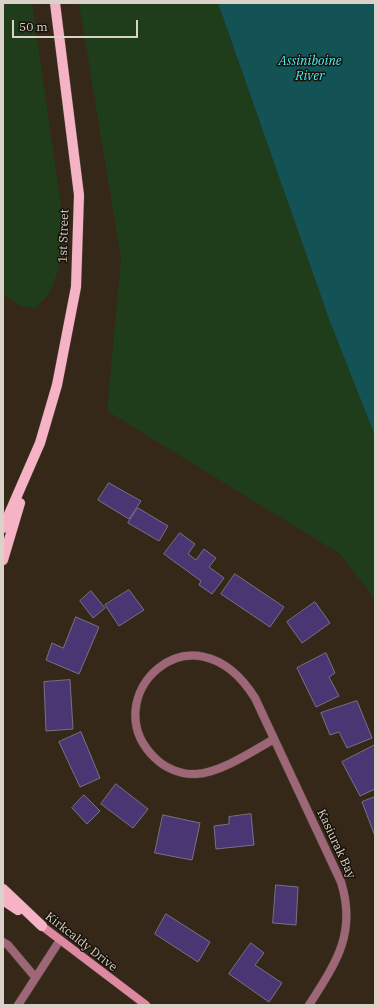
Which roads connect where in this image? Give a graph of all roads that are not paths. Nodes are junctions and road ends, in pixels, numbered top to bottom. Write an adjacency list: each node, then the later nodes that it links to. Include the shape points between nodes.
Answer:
1 (55, 3): 2 (main road, 1st Street, via 79,195 76,287 56,385 40,443)
2 (31, 465): 3 (main road); 4 (main road)
3 (3, 528)
4 (3, 560)
5 (274, 740): 5 (street, Kasiurak Bay, via 214,770 196,774 180,772 162,765 148,752 137,728 136,704 144,684 162,665 188,655 202,656 231,669 245,683 255,698); 15 (street, Kasiurak Bay, via 341,882 346,906 346,929 340,954)
6 (3, 889): 9 (main road)
7 (3, 896): 9 (main road, Kirkcaldy Drive)
8 (3, 900): 9 (main road)
9 (42, 926): 10 (main road, Kirkcaldy Drive)
10 (60, 940): 12 (street); 14 (main road, Kirkcaldy Drive)
11 (3, 942): 12 (street)
12 (35, 977): 13 (street)
13 (18, 1005)
14 (146, 1005)
15 (310, 1005)

